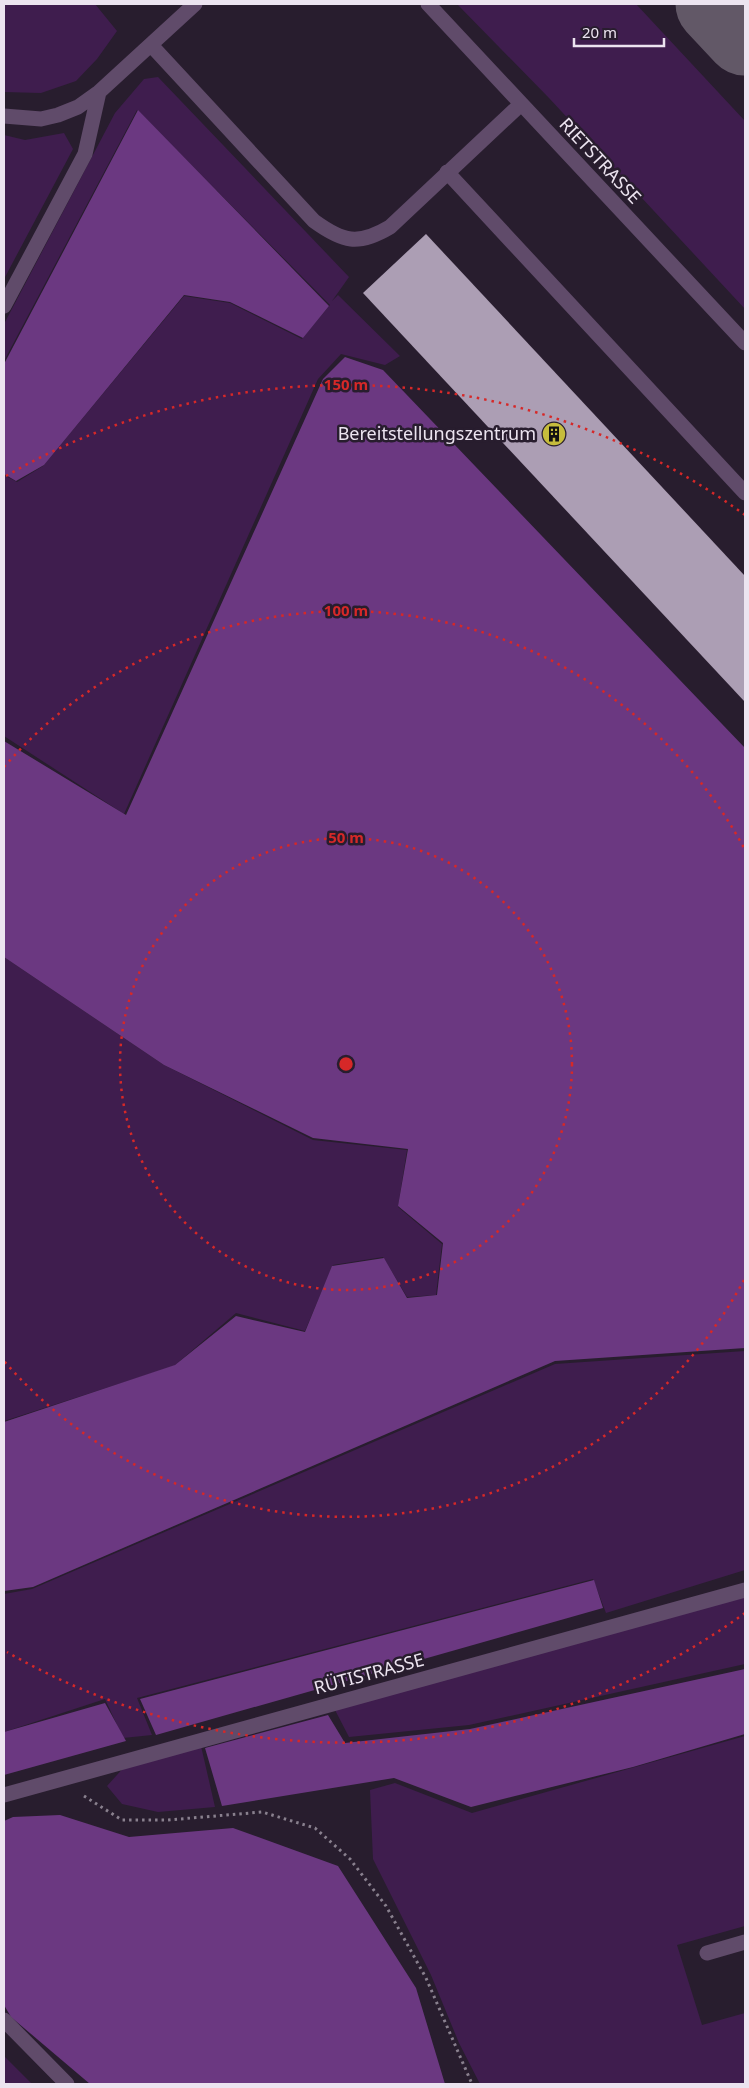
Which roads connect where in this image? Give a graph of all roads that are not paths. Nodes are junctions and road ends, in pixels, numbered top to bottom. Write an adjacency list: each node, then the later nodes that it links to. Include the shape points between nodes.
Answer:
1 (195, 4): 3 (lane)
2 (428, 4): 5 (lane, RIETSTRASSE)
3 (151, 45): 4 (lane); 7 (lane, via 314,221 341,237 361,240 390,227)
4 (100, 92): 6 (lane, via 58,115 41,119); 8 (lane, via 86,154)
5 (522, 104): 7 (lane); 9 (lane, RIETSTRASSE)
6 (4, 116)
7 (447, 172): 10 (lane)
8 (4, 306)
9 (745, 343)
10 (745, 492)
11 (745, 1590): 12 (lane, RÜTISTRASSE)
12 (4, 1794)
13 (745, 1942): 14 (lane)
14 (707, 1953)
15 (4, 2020): 16 (lane)
16 (67, 2084)

